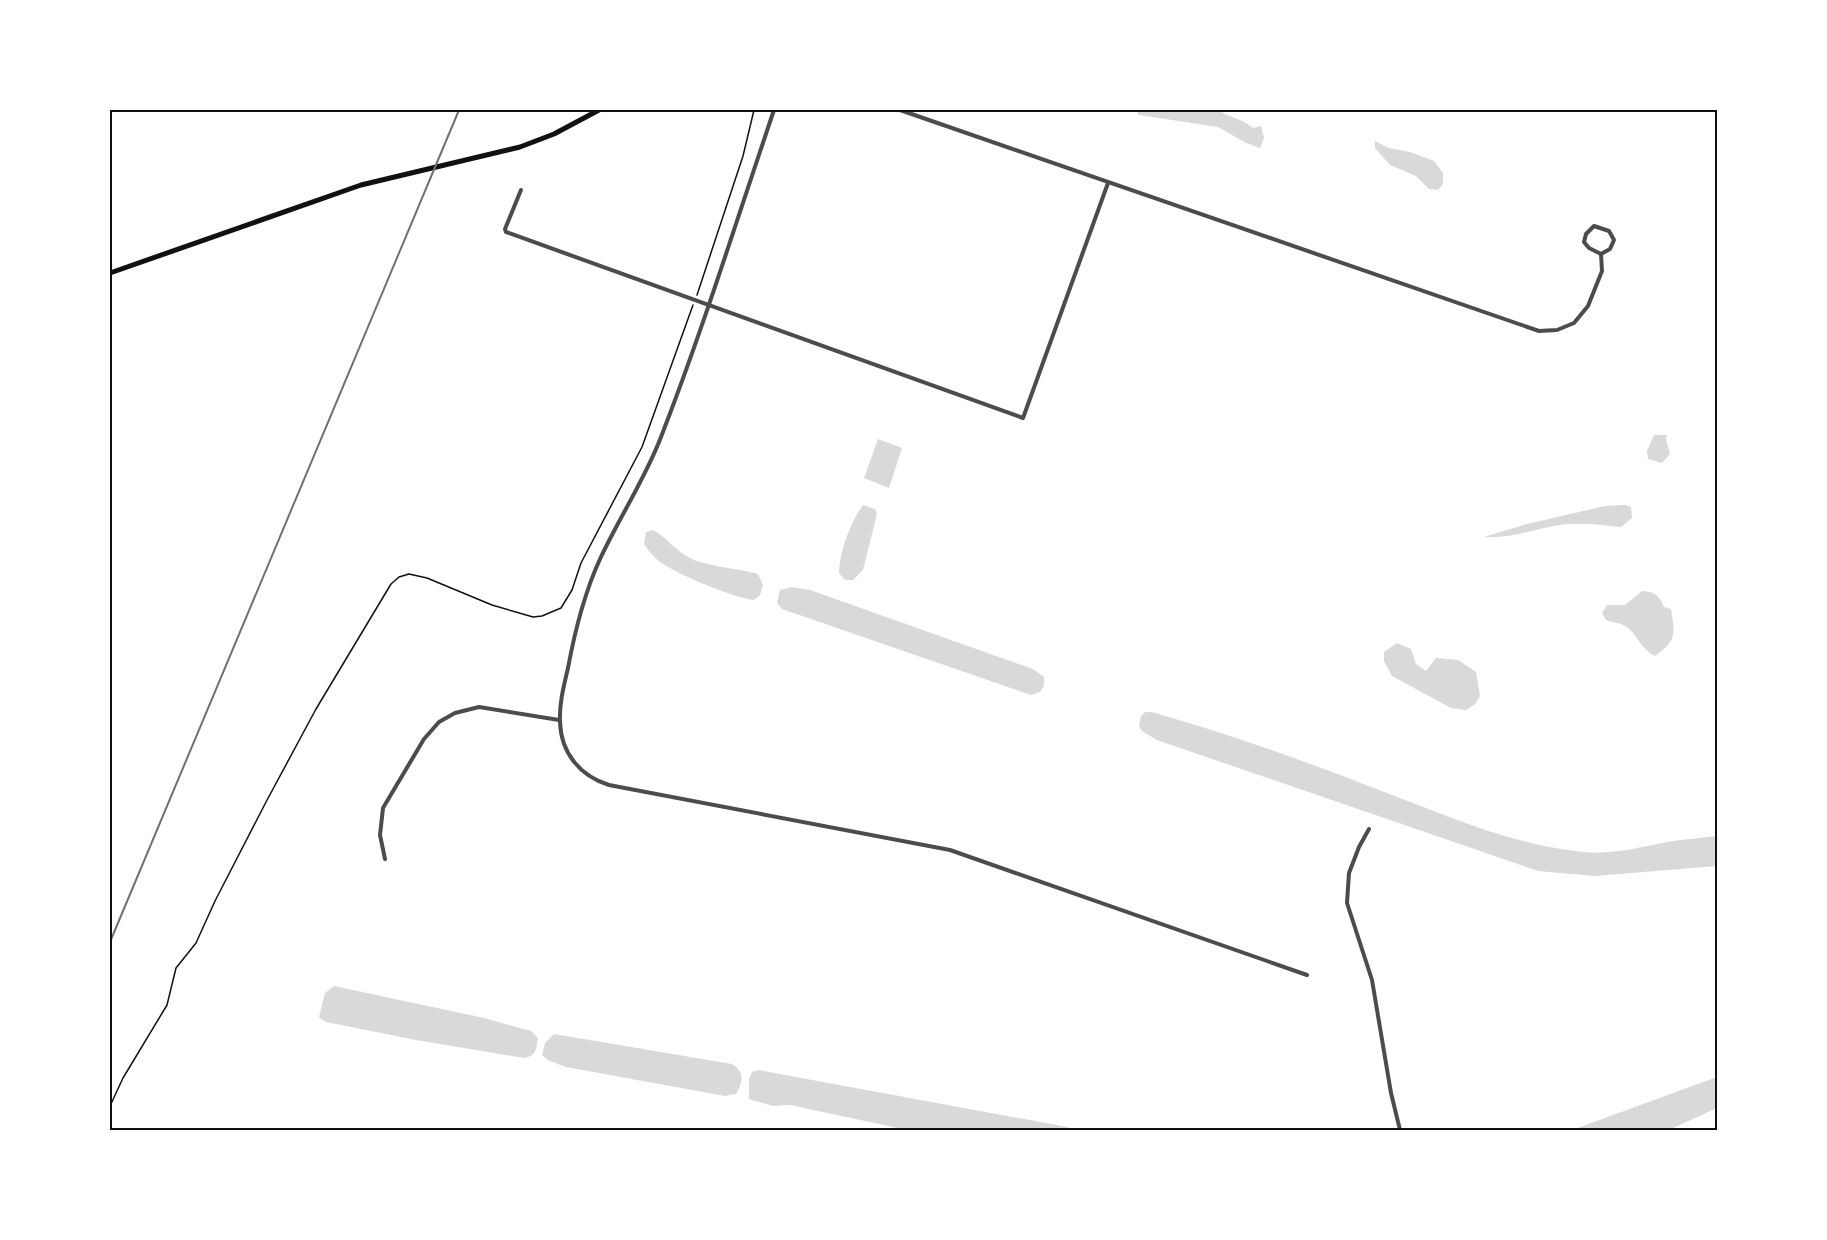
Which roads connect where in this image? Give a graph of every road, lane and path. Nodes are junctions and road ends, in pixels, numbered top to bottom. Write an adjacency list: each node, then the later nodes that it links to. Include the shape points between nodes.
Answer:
1 (599, 110): 8 (main road, via 540,140 370,182)
2 (754, 110): 9 (path, via 743,156)
3 (774, 110): 10 (street)
4 (900, 110): 5 (street)
5 (1108, 183): 7 (street, via 1539,331 1557,330 1574,323 1587,306 1602,271); 10 (street, via 1023,418)
6 (521, 190): 9 (street, via 506,232)
7 (1601, 254): 7 (street, via 1610,249 1614,240 1610,231 1594,226 1584,242)
8 (110, 273)
9 (695, 300): 10 (street); 15 (path, via 642,447 561,608 533,617 427,578 409,574 391,584 316,709 196,943 176,968 166,1005)
10 (708, 305): 11 (street, via 660,440 584,598)
11 (560, 720): 13 (street, via 479,707 439,722 424,739 383,808 380,835); 14 (street, via 567,753 601,783 950,850)
12 (1369, 829): 16 (street, via 1349,873 1347,903 1372,980)
13 (385, 859)
14 (1307, 975)
15 (110, 1106)
16 (1400, 1131)

